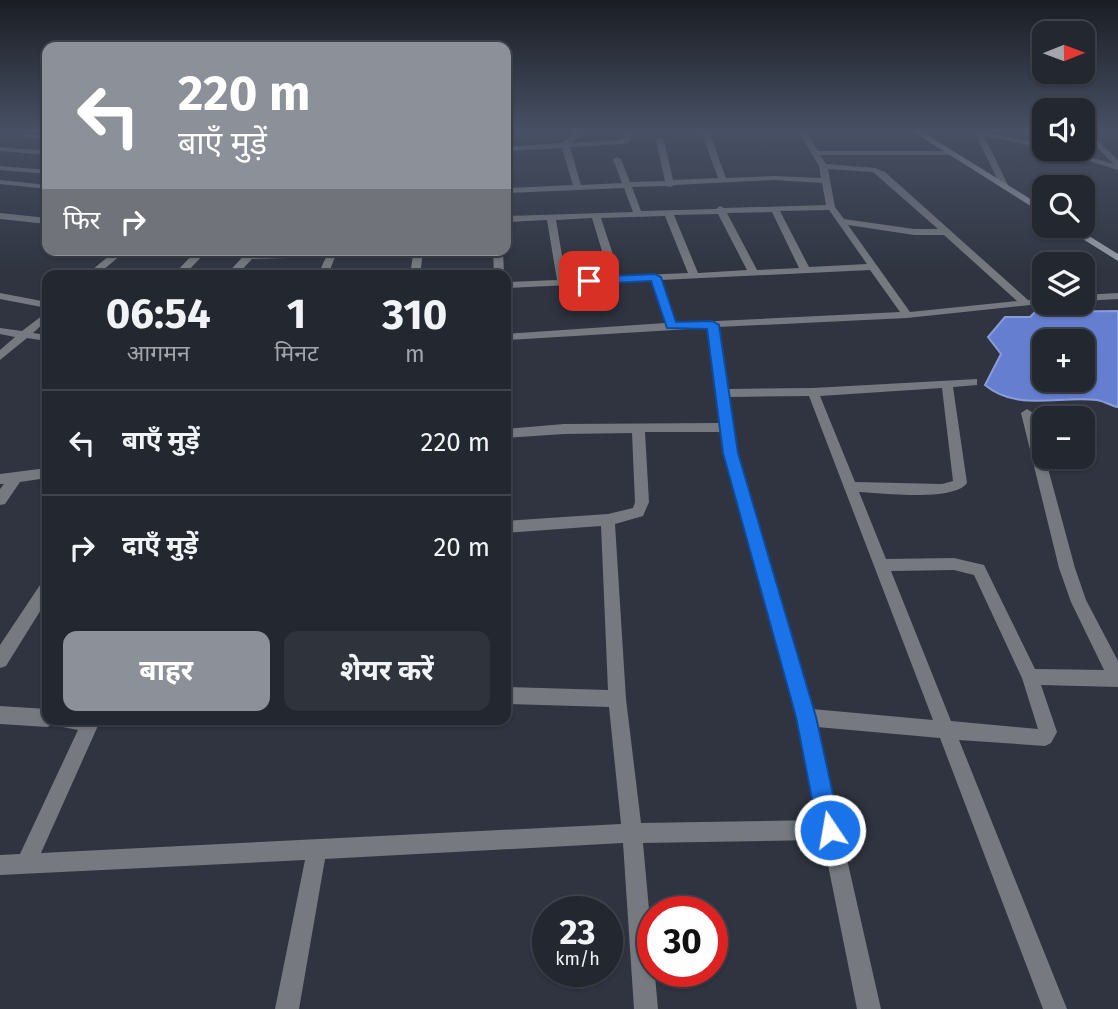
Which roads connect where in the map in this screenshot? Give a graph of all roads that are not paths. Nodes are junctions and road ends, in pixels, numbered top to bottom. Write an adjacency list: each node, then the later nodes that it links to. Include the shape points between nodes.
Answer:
1 (575, 178): 17 (street)
2 (625, 178): 15 (street)
3 (668, 178): 13 (street)
4 (722, 178): 12 (street)
5 (785, 178): 12 (street)
6 (787, 178): 10 (street)
7 (884, 178): 31 (street)
8 (991, 178): 16 (street)
9 (1001, 178): 16 (street)
10 (824, 181): 20 (street)
11 (0, 182): 14 (street)
12 (723, 182): 13 (street)
13 (670, 185): 15 (street)
14 (42, 186)
15 (628, 186): 17 (street); 24 (street)
16 (1005, 187): 19 (street)
17 (578, 188): 18 (street)
18 (511, 191)
19 (1032, 204)
20 (831, 206): 21 (street); 30 (street)
21 (774, 208): 22 (street); 41 (street)
22 (720, 209): 23 (street); 42 (street)
23 (668, 212): 24 (street); 43 (street)
24 (638, 214): 26 (street)
25 (0, 216): 29 (street)
26 (596, 216): 27 (street); 45 (street)
27 (551, 217): 28 (street); 46 (street)
28 (511, 219)
29 (42, 221)
30 (839, 221): 31 (street); 37 (street)
31 (948, 234): 51 (street)
32 (1086, 238): 36 (street)
33 (115, 256): 38 (street)
34 (197, 256): 39 (street)
35 (249, 256): 40 (street)
36 (1118, 258)
37 (873, 267): 41 (street); 54 (street)
38 (97, 270)
39 (183, 270)
40 (236, 270)
41 (806, 271): 42 (street)
42 (754, 274): 43 (street)
43 (694, 275): 44 (street)
44 (655, 277): 45 (street); 57 (street)
45 (616, 280): 46 (street)
46 (562, 282): 47 (street)
47 (511, 285)
48 (0, 296): 53 (street)
49 (1118, 296): 50 (street)
50 (1095, 298)
51 (1025, 302): 52 (street); 54 (street)
52 (1032, 302)
53 (42, 304)
54 (906, 315): 56 (street)
55 (42, 320): 59 (street)
56 (712, 325): 57 (street); 66 (street)
57 (671, 326): 61 (street)
58 (0, 331): 59 (street)
59 (25, 335): 60 (street); 62 (street)
60 (42, 337)
61 (511, 337)
62 (0, 356)
63 (973, 383): 64 (street)
64 (947, 384): 65 (street); 73 (street, via 960,483 942,489)
65 (813, 391): 66 (street); 73 (street)
66 (721, 393): 68 (street)
67 (1027, 413): 81 (street, via 1071,579)
68 (725, 427): 69 (street); 85 (street)
69 (638, 428): 70 (street); 75 (street, via 641,508 630,516)
70 (511, 433)
71 (42, 474): 72 (street)
72 (7, 479): 74 (street)
73 (851, 487): 77 (street)
74 (0, 500)
75 (608, 520): 76 (street); 83 (street)
76 (511, 527)
77 (881, 565): 80 (street, via 954,564 979,570); 88 (street)
78 (42, 595): 79 (street)
79 (0, 660)
80 (1030, 677): 81 (street); 88 (street, via 1046,723 1045,737)
81 (1118, 679)
82 (511, 696): 83 (street)
83 (617, 699): 90 (street)
84 (0, 715): 86 (street)
85 (806, 717): 88 (street); 89 (street)
86 (42, 719)
87 (89, 725): 92 (street)
88 (945, 727): 97 (street)
89 (830, 830): 90 (street); 96 (street)
90 (632, 832): 91 (street); 95 (street)
91 (317, 848): 92 (street); 94 (street)
92 (26, 864): 93 (street)
93 (0, 865)
94 (287, 1009)
95 (646, 1009)
96 (869, 1009)
97 (1055, 1009)

